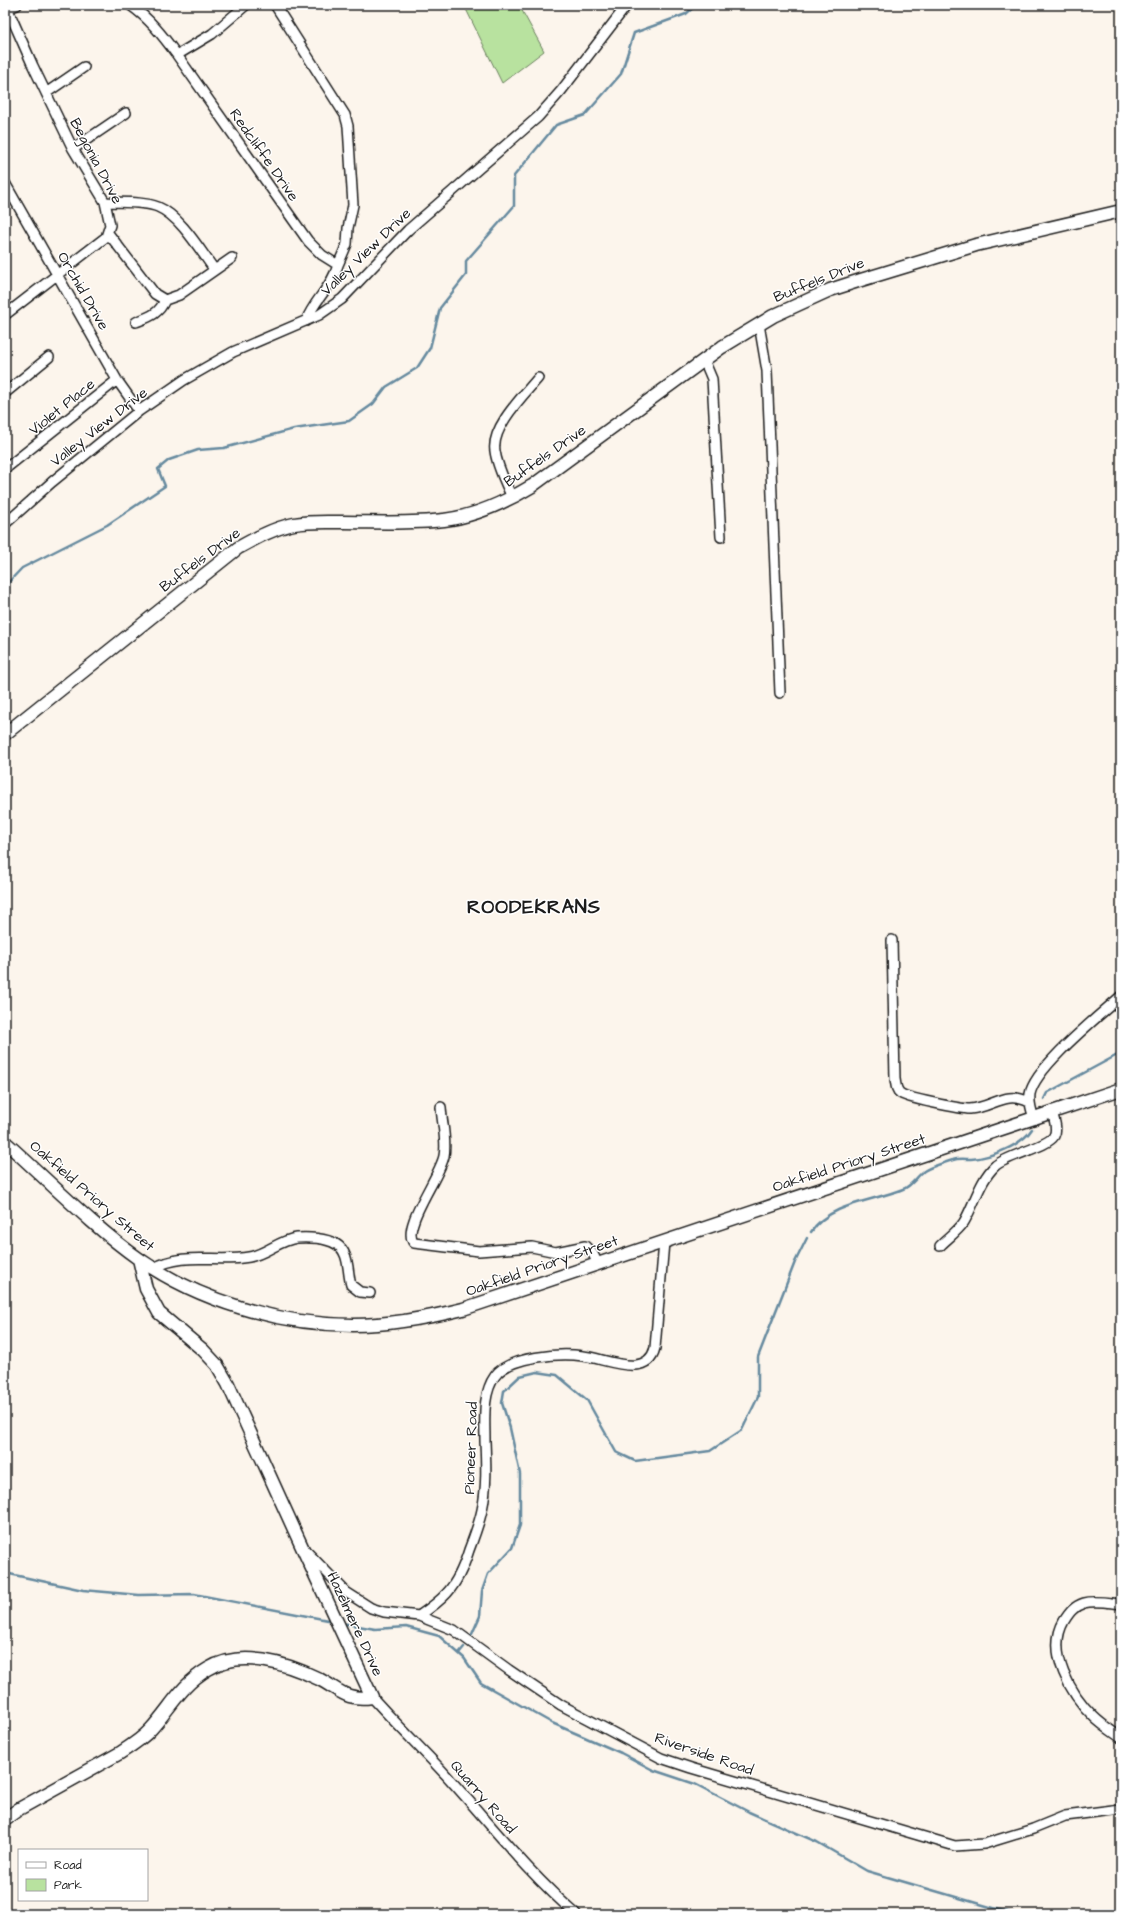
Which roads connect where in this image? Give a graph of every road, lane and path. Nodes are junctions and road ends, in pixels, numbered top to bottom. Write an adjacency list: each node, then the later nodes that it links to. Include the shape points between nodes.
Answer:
1 (17, 5): 6 (street)
2 (130, 5): 7 (street, Redcliffe Drive, via 157,29)
3 (246, 5): 7 (street, via 212,34)
4 (275, 5): 17 (street, via 338,102 346,121 353,205 347,244)
5 (627, 5): 22 (street, Valley View Drive, via 561,92 538,117 408,230 342,299)
6 (6, 7): 9 (street, Begonia Drive)
7 (177, 55): 17 (street, Redcliffe Drive, via 308,242)
8 (84, 67): 9 (street)
9 (46, 93): 11 (street, Begonia Drive)
10 (126, 113): 11 (street)
11 (73, 149): 13 (street, Begonia Drive)
12 (5, 183): 19 (street, Orchid Drive)
13 (105, 202): 15 (street, Begonia Drive, via 110,217); 18 (street, via 146,204 167,212)
14 (1121, 211): 24 (street, Buffels Drive, via 976,246 861,280 830,290)
15 (108, 233): 19 (street); 20 (street, via 155,294)
16 (232, 258): 18 (street)
17 (338, 265): 22 (street, via 332,282 310,310)
18 (214, 269): 20 (street, via 179,295)
19 (57, 275): 21 (street); 28 (street, Orchid Drive)
20 (164, 300): 23 (street, via 162,307 154,314)
21 (5, 315)
22 (306, 321): 30 (street, Valley View Drive, via 204,367)
23 (136, 322)
24 (759, 324): 26 (street, Buffels Drive); 35 (street, via 767,371)
25 (49, 357): 29 (street)
26 (704, 360): 32 (street, Buffels Drive, via 570,459); 34 (street, via 712,379)
27 (538, 378): 32 (street, via 503,424 494,443 497,460)
28 (117, 380): 30 (street, Orchid Drive); 31 (street, Violet Place)
29 (5, 393)
30 (140, 411): 33 (street, Valley View Drive, via 52,482)
31 (5, 469)
32 (512, 498): 36 (street, Buffels Drive, via 486,510 444,520 310,522 278,528 260,536 238,548)
33 (5, 524)
34 (721, 537)
35 (780, 693)
36 (5, 734)
37 (892, 940): 40 (street, via 895,1079 899,1092 910,1098 969,1109 1015,1097)
38 (1121, 996): 40 (street, via 1046,1067 1035,1082)
39 (1121, 1089): 42 (street, Oakfield Priory Street)
40 (1029, 1102): 43 (street)
41 (441, 1107): 48 (street, via 444,1156 435,1180 417,1211 411,1227 411,1240 414,1243 479,1251 532,1247 556,1252 585,1246)
42 (1052, 1112): 43 (street, Oakfield Priory Street); 46 (street, via 1056,1125 1054,1137 994,1167 963,1224)
43 (1034, 1118): 45 (street, Oakfield Priory Street)
44 (5, 1142): 47 (street, Oakfield Priory Street)
45 (664, 1242): 48 (street, Oakfield Priory Street); 53 (street, Pioneer Road, via 655,1348 653,1356 648,1360 624,1366 583,1356 541,1357 504,1368 494,1378 485,1405 486,1481 481,1516 464,1566 454,1584)
46 (940, 1246)
47 (139, 1259): 49 (street, Oakfield Priory Street); 51 (street, Hazelmere Drive, via 146,1289 159,1313 203,1350 217,1365 228,1384)
48 (598, 1264): 49 (street, Oakfield Priory Street, via 463,1309 394,1323 353,1325 311,1322 240,1307 205,1295)
49 (154, 1268): 50 (street, via 168,1261 183,1258 214,1260 252,1257 286,1240 320,1239 341,1248 346,1255 351,1285 360,1292)
50 (370, 1293)
51 (302, 1547): 53 (street, Riverside Road, via 346,1592 371,1608); 54 (street, Hazelmere Drive)
52 (1121, 1604): 55 (street, via 1086,1602 1075,1607 1061,1627 1058,1650 1063,1671 1087,1710)
53 (419, 1616): 56 (street, Riverside Road, via 454,1630 561,1705 661,1758 955,1846 984,1844 1065,1816)
54 (372, 1697): 57 (street, Hazelmere Drive, via 353,1698 320,1679 276,1663 253,1659 232,1661 209,1668 187,1683 151,1729 135,1743); 58 (street, Quarry Road, via 445,1774 520,1860)
55 (1121, 1738)
56 (1121, 1809)
57 (5, 1819)
58 (576, 1914)

